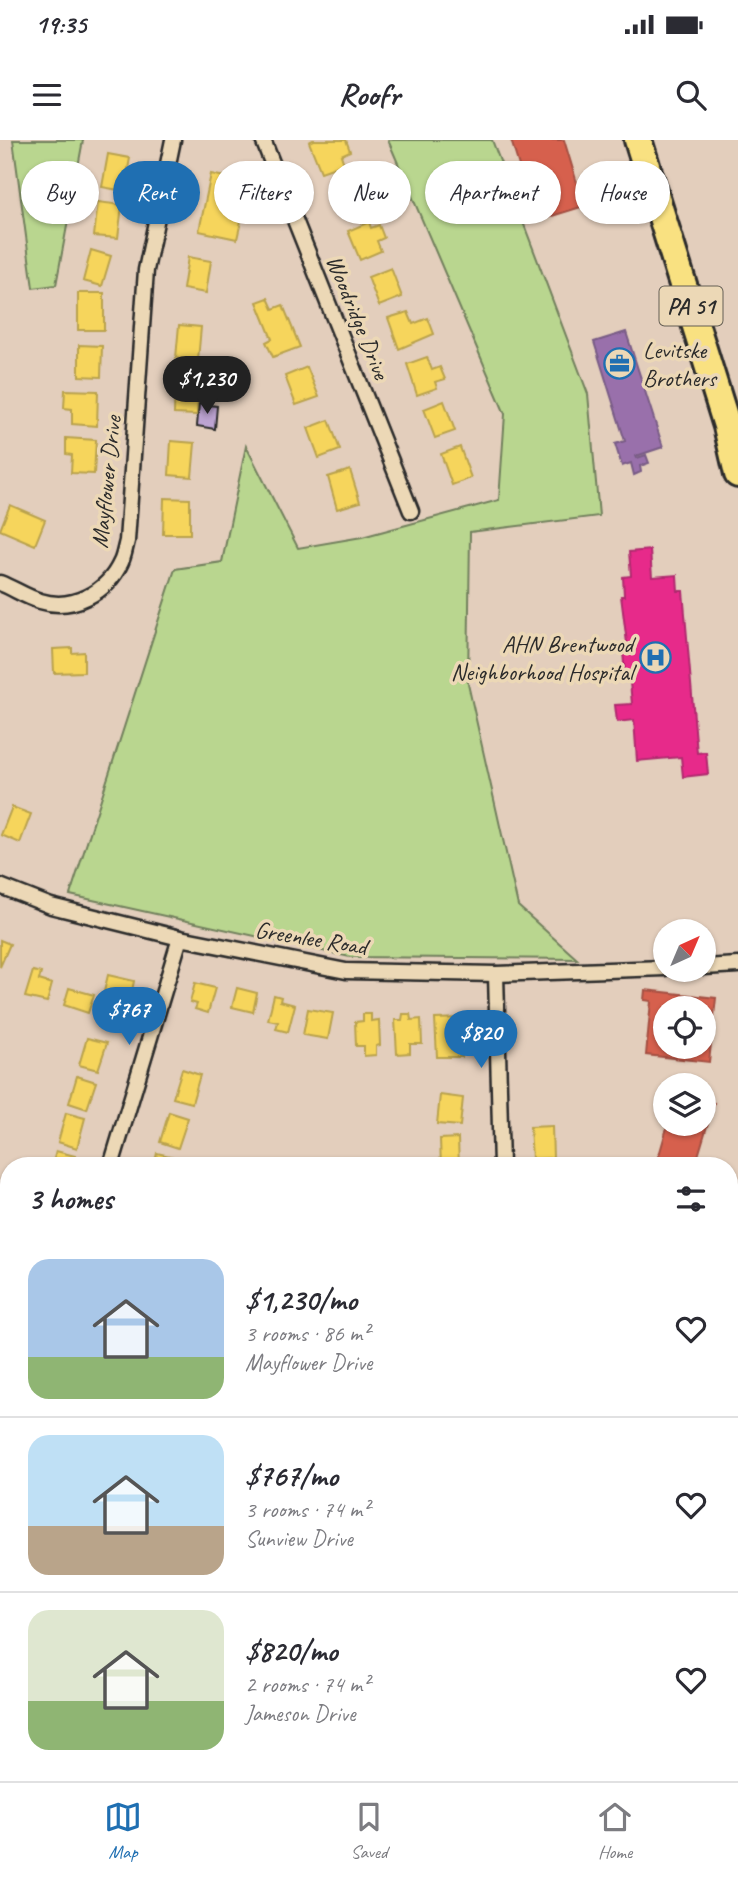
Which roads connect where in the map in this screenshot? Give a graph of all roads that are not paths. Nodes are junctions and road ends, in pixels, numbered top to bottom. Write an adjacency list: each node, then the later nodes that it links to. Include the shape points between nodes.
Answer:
1 (173, 140): 6 (street, Mayflower Drive, via 146,270 127,541 121,563 87,598 65,605 40,601)
2 (263, 140): 5 (street, Woodridge Drive)
3 (638, 140): 4 (highway, PA 51)
4 (738, 474)
5 (411, 511)
6 (0, 583)
7 (0, 886): 8 (street, Greenlee Road, via 51,906)
8 (180, 938): 12 (street, Greenlee Road, via 346,971); 13 (street)
9 (738, 965): 10 (street)
10 (716, 966)
11 (653, 968): 12 (street, Greenlee Road)
12 (496, 974): 14 (street)
13 (114, 1157)
14 (501, 1157)

